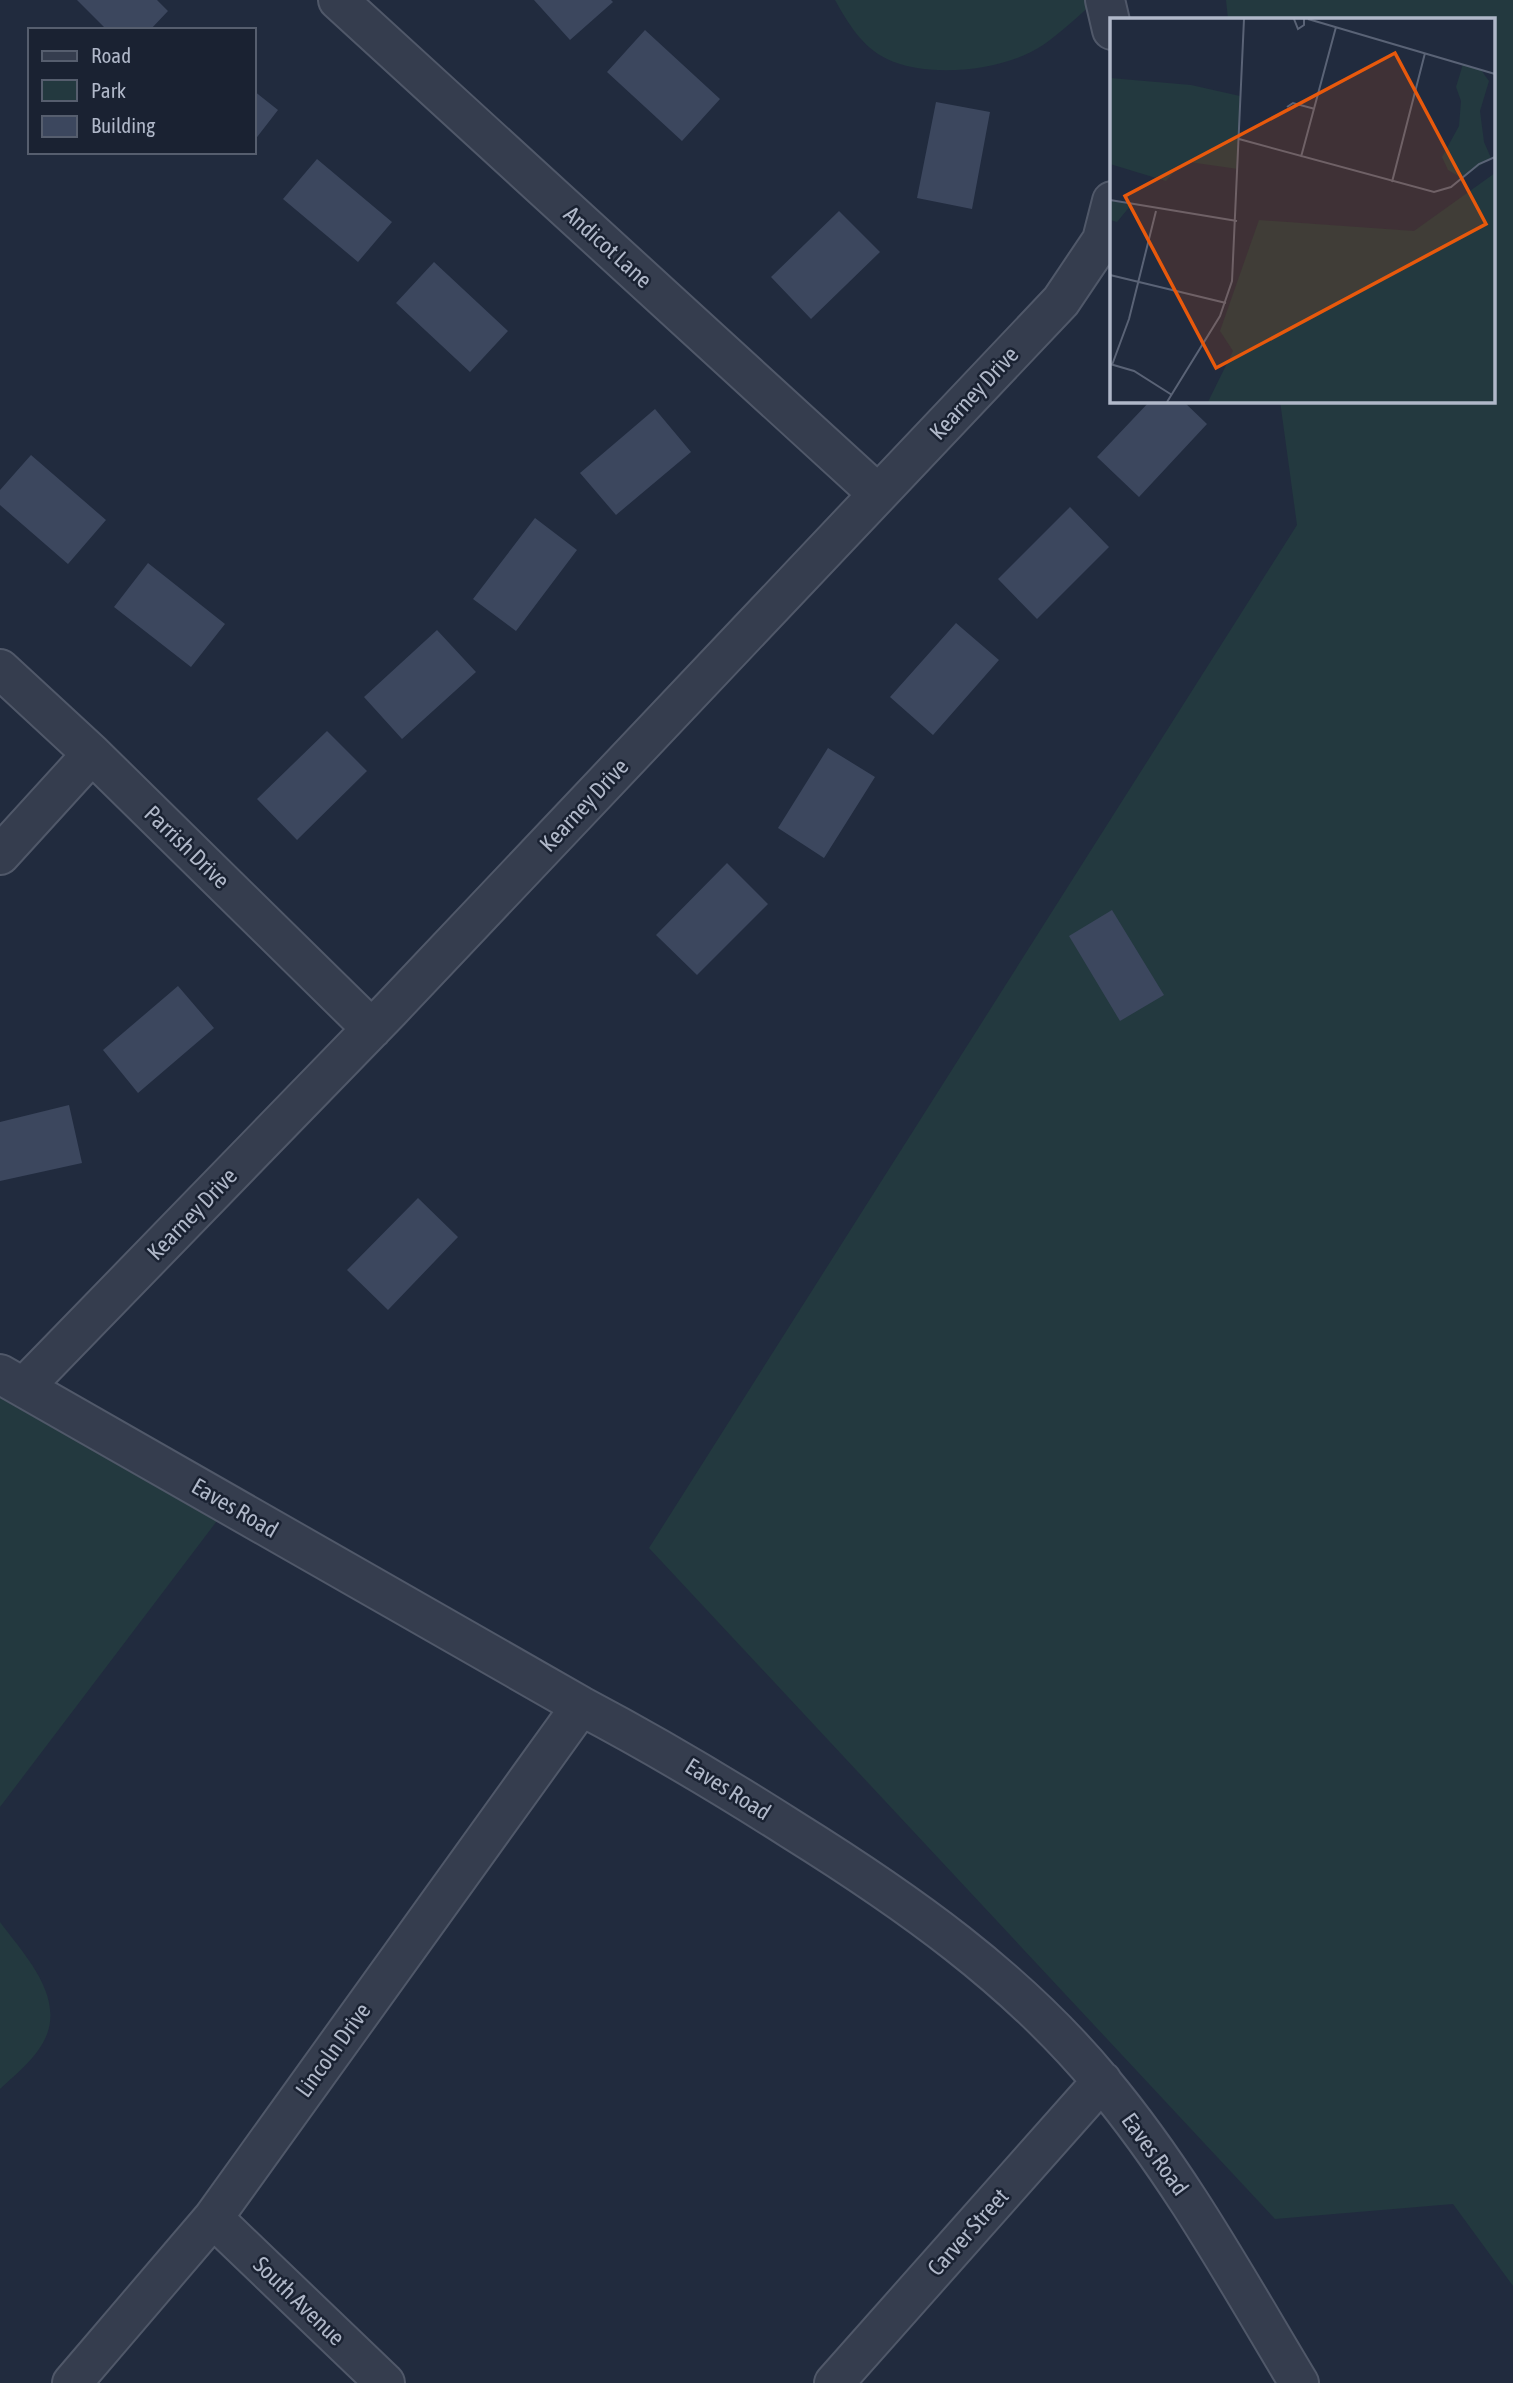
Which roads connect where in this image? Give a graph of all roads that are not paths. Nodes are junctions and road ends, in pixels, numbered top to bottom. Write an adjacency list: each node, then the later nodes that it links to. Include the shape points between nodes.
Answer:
1 (338, 0): 5 (street, Andicot Lane)
2 (1105, 0): 3 (street)
3 (1110, 21)
4 (1110, 209): 5 (street, Kearney Drive, via 1102,240 1061,301)
5 (878, 495): 9 (street, Kearney Drive)
6 (0, 669): 7 (street, Parrish Drive)
7 (92, 754): 8 (street); 9 (street, Parrish Drive)
8 (0, 855)
9 (372, 1029): 10 (street, Kearney Drive)
10 (12, 1380): 11 (street, Eaves Road)
11 (581, 1706): 12 (street, Eaves Road, via 670,1752 902,1902 972,1954 1041,2015); 13 (street, Lincoln Drive)
12 (1102, 2081): 16 (street, Carver Street); 17 (street, Eaves Road, via 1170,2170)
13 (213, 2218): 14 (street, Lincoln Drive); 15 (street, South Avenue)
14 (72, 2383)
15 (385, 2383)
16 (834, 2383)
17 (1299, 2383)

